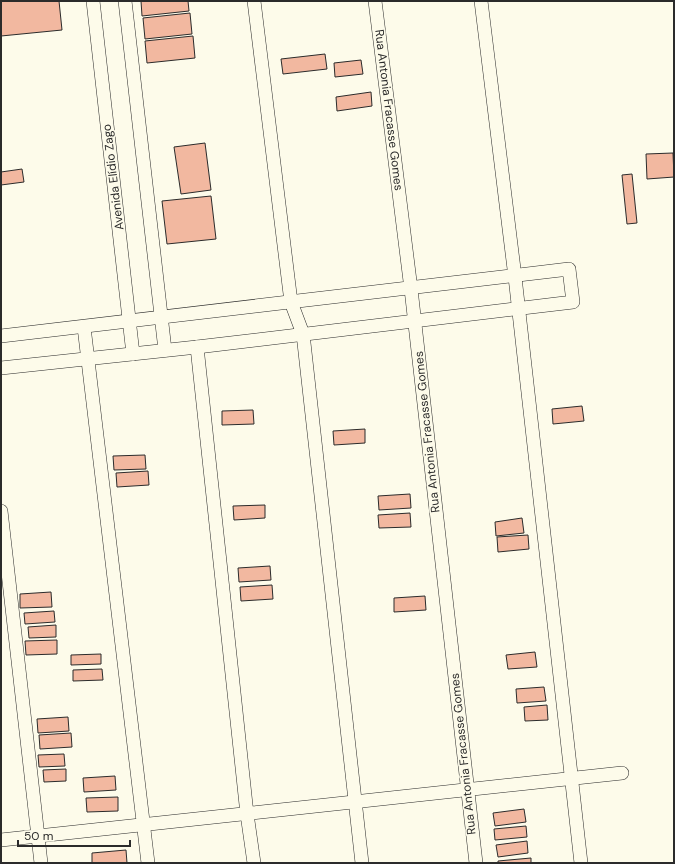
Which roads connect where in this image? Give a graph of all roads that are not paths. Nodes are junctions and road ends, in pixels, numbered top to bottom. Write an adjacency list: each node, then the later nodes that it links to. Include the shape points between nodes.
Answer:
1 (93, 1): 11 (street, Avenida Elídio Zago)
2 (125, 1): 10 (street)
3 (254, 1): 8 (street)
4 (375, 1): 7 (street, Rua Antonia Fracasse Gomes)
5 (482, 1): 6 (street)
6 (515, 277): 7 (street); 9 (street); 9 (street, via 569,269 570,276 573,302)
7 (411, 289): 8 (street); 12 (street, Rua Antonia Fracasse Gomes)
8 (292, 302): 10 (street); 14 (street)
9 (519, 309): 12 (street); 23 (street)
10 (162, 318): 11 (street); 17 (street)
11 (130, 321): 13 (street); 18 (street, Avenida Elídio Zago)
12 (415, 322): 14 (street); 24 (street, Rua Antonia Fracasse Gomes)
13 (84, 327): 15 (street); 19 (street)
14 (303, 334): 16 (street); 25 (street)
15 (1, 336)
16 (197, 347): 17 (street); 26 (street)
17 (165, 350): 18 (street)
18 (133, 354): 19 (street)
19 (88, 358): 20 (street); 27 (street)
20 (1, 368)
21 (1, 511): 28 (street)
22 (622, 773): 23 (street)
23 (571, 778): 24 (street); 35 (street)
24 (467, 790): 25 (street); 34 (street, Rua Antonia Fracasse Gomes)
25 (355, 802): 26 (street); 33 (street)
26 (247, 814): 27 (street); 32 (street)
27 (144, 825): 28 (street); 31 (street)
28 (38, 837): 29 (street); 30 (street)
29 (1, 840)
30 (41, 863)
31 (148, 863)
32 (254, 863)
33 (362, 863)
34 (476, 863)
35 (581, 863)

